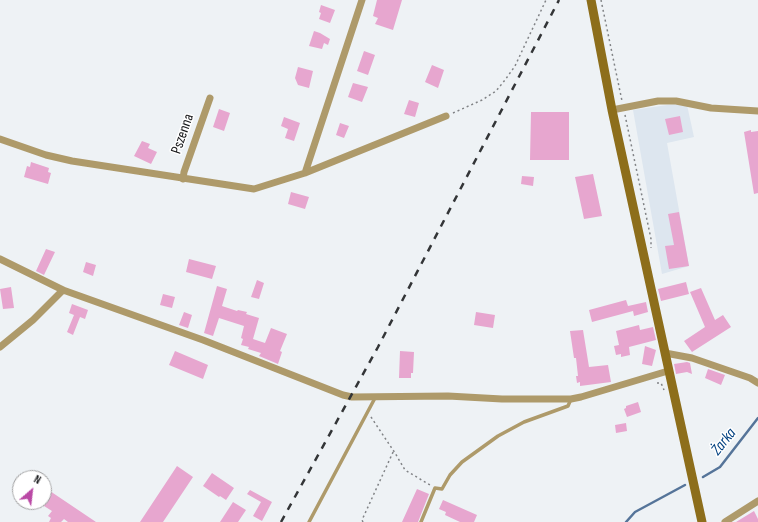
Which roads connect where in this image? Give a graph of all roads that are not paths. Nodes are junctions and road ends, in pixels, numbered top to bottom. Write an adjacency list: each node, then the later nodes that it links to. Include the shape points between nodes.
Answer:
1 (362, 0): 8 (street)
2 (590, 0): 4 (main road)
3 (210, 98): 9 (street, Pszenna)
4 (612, 110): 5 (street, via 658,101 676,101 716,109); 13 (main road)
5 (758, 111)
6 (446, 116): 8 (street)
7 (0, 139): 9 (street, via 72,161)
8 (304, 173): 9 (street, via 254,189)
9 (184, 178)
10 (0, 259): 11 (street)
11 (63, 290): 12 (street, via 33,320); 16 (street, via 203,340 343,395)
12 (0, 347)
13 (666, 353): 14 (main road); 15 (street, via 692,358)
14 (668, 371): 17 (street); 21 (main road)
15 (758, 383)
16 (376, 396): 17 (street); 19 (lane)
17 (571, 399): 20 (lane, via 568,406 524,422 498,436 462,462 442,489 435,488)
18 (758, 501): 22 (street)
19 (309, 522)
20 (421, 522)
21 (702, 522)
22 (726, 522)

